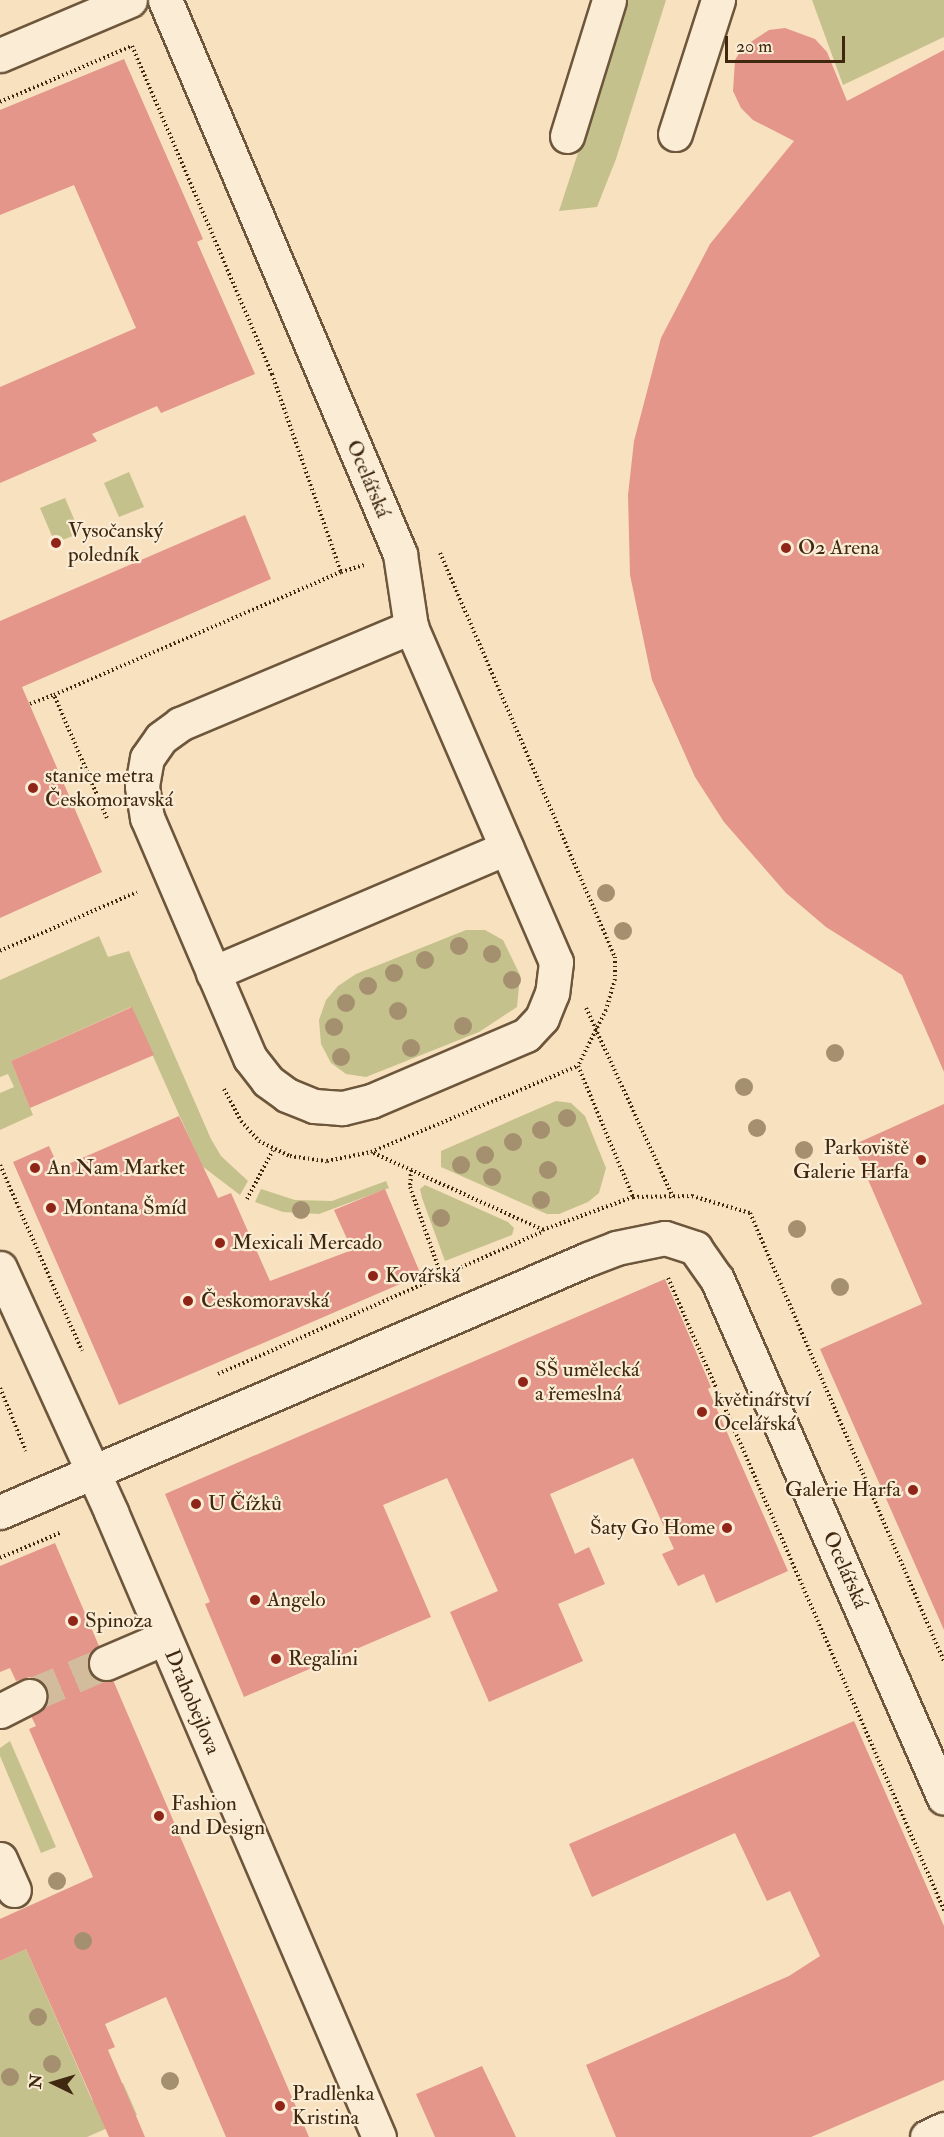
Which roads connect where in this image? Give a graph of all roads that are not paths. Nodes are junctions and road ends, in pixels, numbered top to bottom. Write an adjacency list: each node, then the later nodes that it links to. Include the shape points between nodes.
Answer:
1 (130, 0): 5 (street)
2 (165, 0): 8 (street, Ocelářská, via 400,554)
3 (609, 0): 7 (street)
4 (718, 0): 6 (street)
5 (0, 56)
6 (675, 134)
7 (567, 136)
8 (411, 627): 9 (street, Ocelářská); 10 (street, via 180,724 161,738 147,758 142,786 147,818)
9 (506, 848): 10 (street); 10 (street, Ocelářská, via 556,962 552,993 542,1018 526,1035 371,1101 342,1108 314,1106 287,1095 268,1081 250,1058)
10 (213, 973)
11 (0, 1268): 12 (street, Drahobejlova)
12 (93, 1473): 13 (street); 14 (street, Drahobejlova); 18 (street, Ocelářská, via 628,1245 665,1238 694,1248 707,1262 725,1296)
13 (0, 1512)
14 (164, 1638): 15 (street); 22 (street, Drahobejlova)
15 (106, 1663)
16 (29, 1696): 17 (street)
17 (0, 1711)
18 (944, 1798)
19 (0, 1859): 20 (street)
20 (14, 1890)
21 (944, 2129): 23 (street)
22 (379, 2137)
23 (927, 2137)

